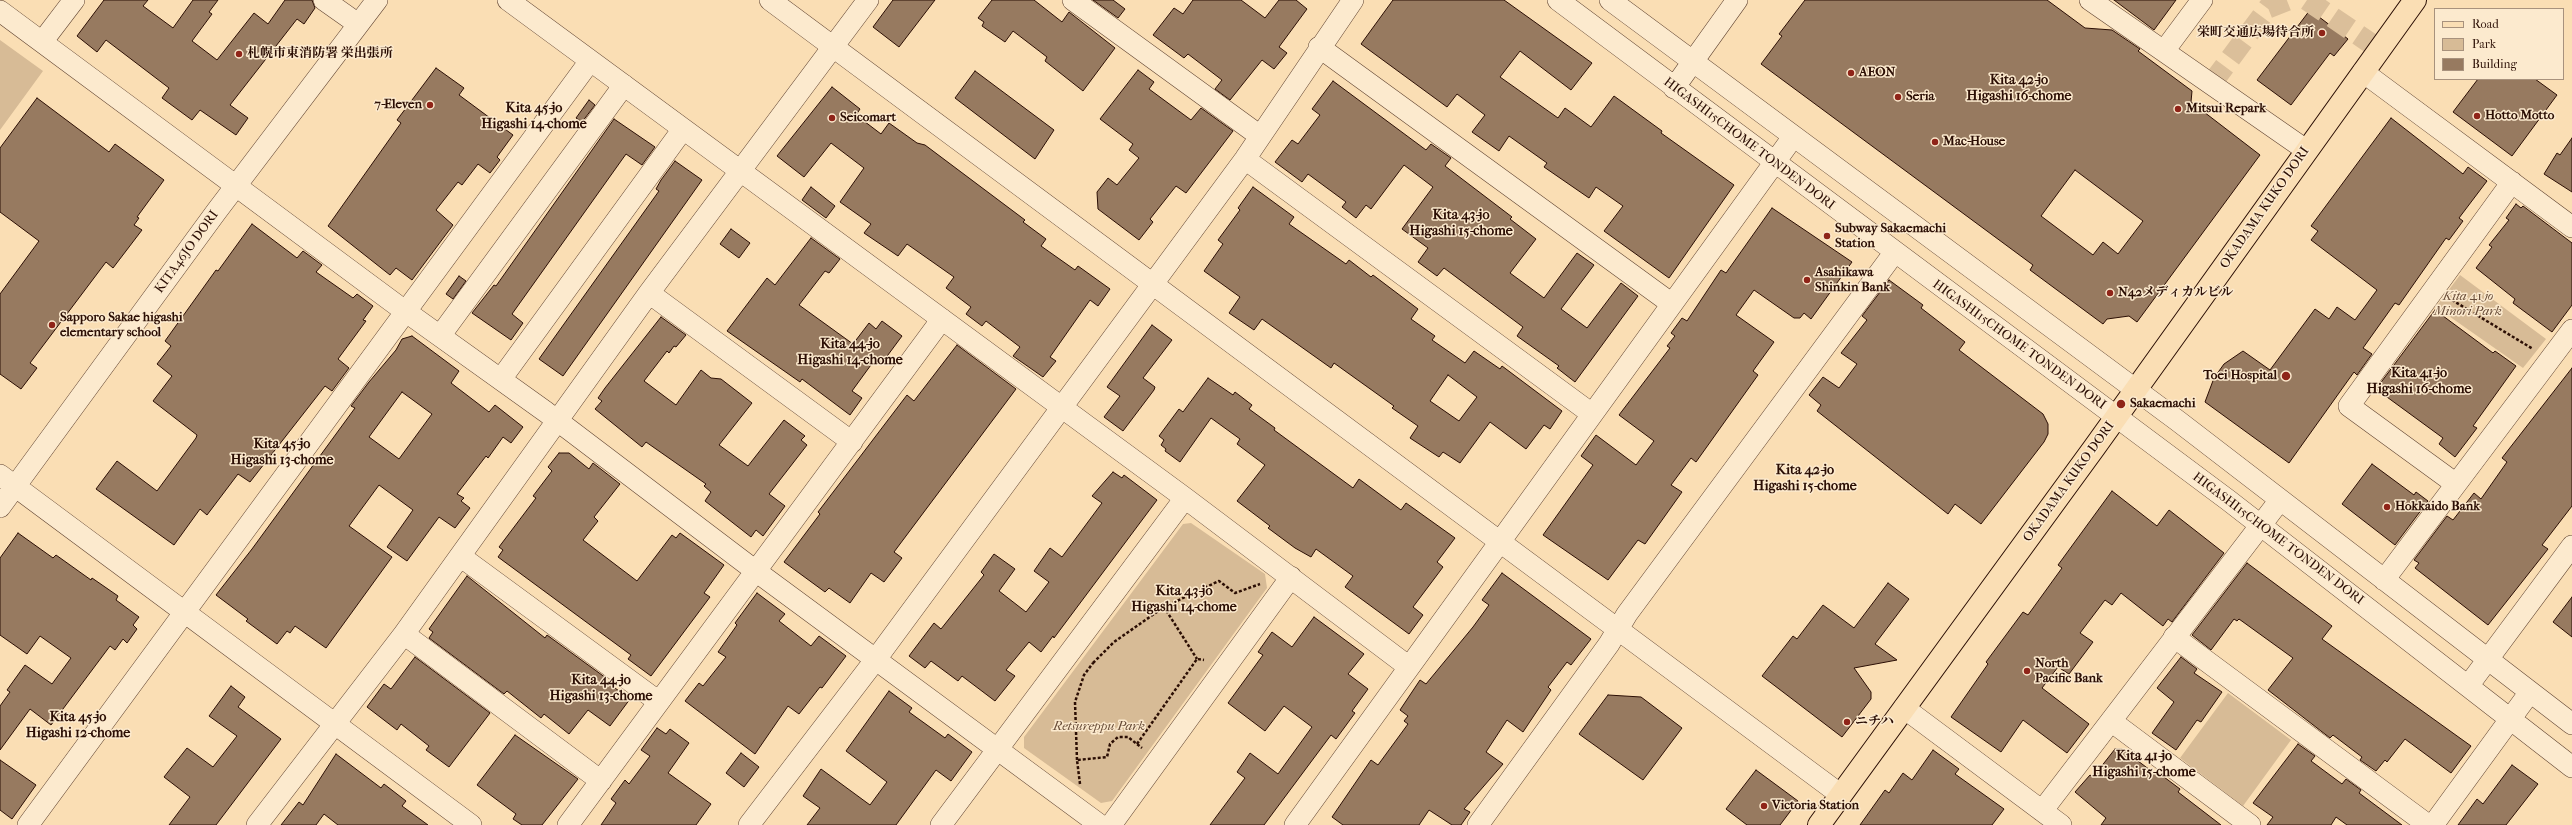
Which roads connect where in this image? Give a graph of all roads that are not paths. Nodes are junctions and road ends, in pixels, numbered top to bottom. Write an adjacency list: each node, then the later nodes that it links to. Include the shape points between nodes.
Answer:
1 (74, 0): 17 (street)
2 (324, 0): 16 (street)
3 (377, 0): 16 (street, KITA46JO DORI)
4 (508, 0): 21 (street)
5 (770, 0): 18 (street)
6 (868, 0): 18 (street)
7 (1073, 0): 27 (street)
8 (1558, 0): 25 (street, HIGASHI15CHOME TONDEN DORI)
9 (1610, 0): 22 (street)
10 (1737, 0): 22 (street)
11 (2090, 0): 20 (street)
12 (2202, 0): 20 (street)
13 (2415, 0): 23 (main road, OKADAMA KUKO DORI)
14 (1347, 2): 19 (street)
15 (0, 11): 17 (street)
16 (358, 24): 34 (street, KITA46JO DORI)
17 (42, 42): 34 (street)
18 (834, 46): 32 (street); 37 (street)
19 (1319, 47): 27 (street); 39 (street)
20 (2164, 51): 29 (street)
21 (590, 61): 24 (street); 40 (street)
22 (1692, 62): 25 (street); 28 (street)
23 (2363, 72): 29 (main road, OKADAMA KUKO DORI); 33 (street)
24 (624, 85): 26 (street); 43 (street)
25 (1674, 88): 31 (street, HIGASHI15CHOME TONDEN DORI)
26 (683, 129): 32 (street); 44 (street)
27 (1260, 136): 30 (street)
28 (1792, 137): 31 (street); 45 (street)
29 (2306, 150): 45 (main road, OKADAMA KUKO DORI)
30 (1244, 158): 37 (street); 47 (street)
31 (1774, 163): 36 (street, HIGASHI15CHOME TONDEN DORI); 39 (street)
32 (740, 171): 38 (street); 41 (street)
33 (2512, 182): 35 (street); 52 (street, via 2349,406)
34 (236, 186): 40 (street); 51 (street, KITA46JO DORI)
35 (2572, 227)
36 (1894, 253): 48 (street, HIGASHI15CHOME TONDEN DORI); 64 (street)
37 (1151, 284): 46 (street); 57 (street)
38 (649, 293): 49 (street); 50 (street)
39 (1672, 304): 47 (street)
40 (406, 311): 43 (street); 63 (street)
41 (942, 320): 46 (street); 50 (street)
42 (2572, 330): 52 (street)
43 (440, 336): 44 (street)
44 (501, 379): 49 (street)
45 (2136, 390): 48 (main road, OKADAMA KUKO DORI); 54 (street)
46 (1061, 407): 53 (street); 67 (street)
47 (1592, 414): 57 (street)
48 (2117, 416): 56 (street, HIGASHI15CHOME TONDEN DORI); 73 (main road, OKADAMA KUKO DORI)
49 (558, 421): 59 (street); 60 (street)
50 (852, 442): 60 (street)
51 (8, 481): 55 (street, KITA46JO DORI); 63 (street)
52 (2456, 484): 62 (street)
53 (1185, 498): 61 (street); 78 (street)
54 (2280, 500): 56 (street); 62 (street)
55 (0, 507)
56 (2260, 525): 66 (street); 70 (street, HIGASHI15CHOME TONDEN DORI)
57 (1500, 540): 64 (street); 69 (street)
58 (2572, 546): 68 (street)
59 (460, 556): 65 (street); 72 (street)
60 (757, 572): 67 (street); 72 (street)
61 (1291, 577): 69 (street); 90 (street)
62 (2384, 580): 68 (street)
63 (184, 614): 76 (street); 83 (street)
64 (1617, 628): 81 (street); 92 (street, via 1604,650)
65 (404, 634): 76 (street); 80 (street)
66 (2174, 637): 75 (street); 96 (street)
67 (876, 659): 78 (street); 87 (street)
68 (2487, 659): 70 (street); 71 (street)
69 (1409, 667): 91 (street)
70 (2468, 686): 74 (street, HIGASHI15CHOME TONDEN DORI)
71 (2530, 692): 74 (street); 77 (street)
72 (659, 702): 80 (street)
73 (1904, 708): 81 (main road, OKADAMA KUKO DORI); 82 (street)
74 (2510, 719): 79 (street, HIGASHI15CHOME TONDEN DORI); 97 (street)
75 (2111, 721): 82 (street); 95 (street)
76 (336, 724): 84 (street); 85 (street)
77 (2572, 724)
78 (998, 749): 88 (street); 89 (street)
79 (2572, 766)
80 (601, 781): 86 (street)
81 (1841, 795): 93 (main road, OKADAMA KUKO DORI)
82 (2042, 811): 94 (street)
83 (28, 825)
84 (257, 825)
85 (471, 825)
86 (568, 825)
87 (750, 825)
88 (941, 825)
89 (1100, 825)
90 (1111, 825)
91 (1295, 825)
92 (1478, 825)
93 (1819, 825)
94 (2061, 825)
95 (2250, 825)
96 (2428, 825)
97 (2434, 825)

